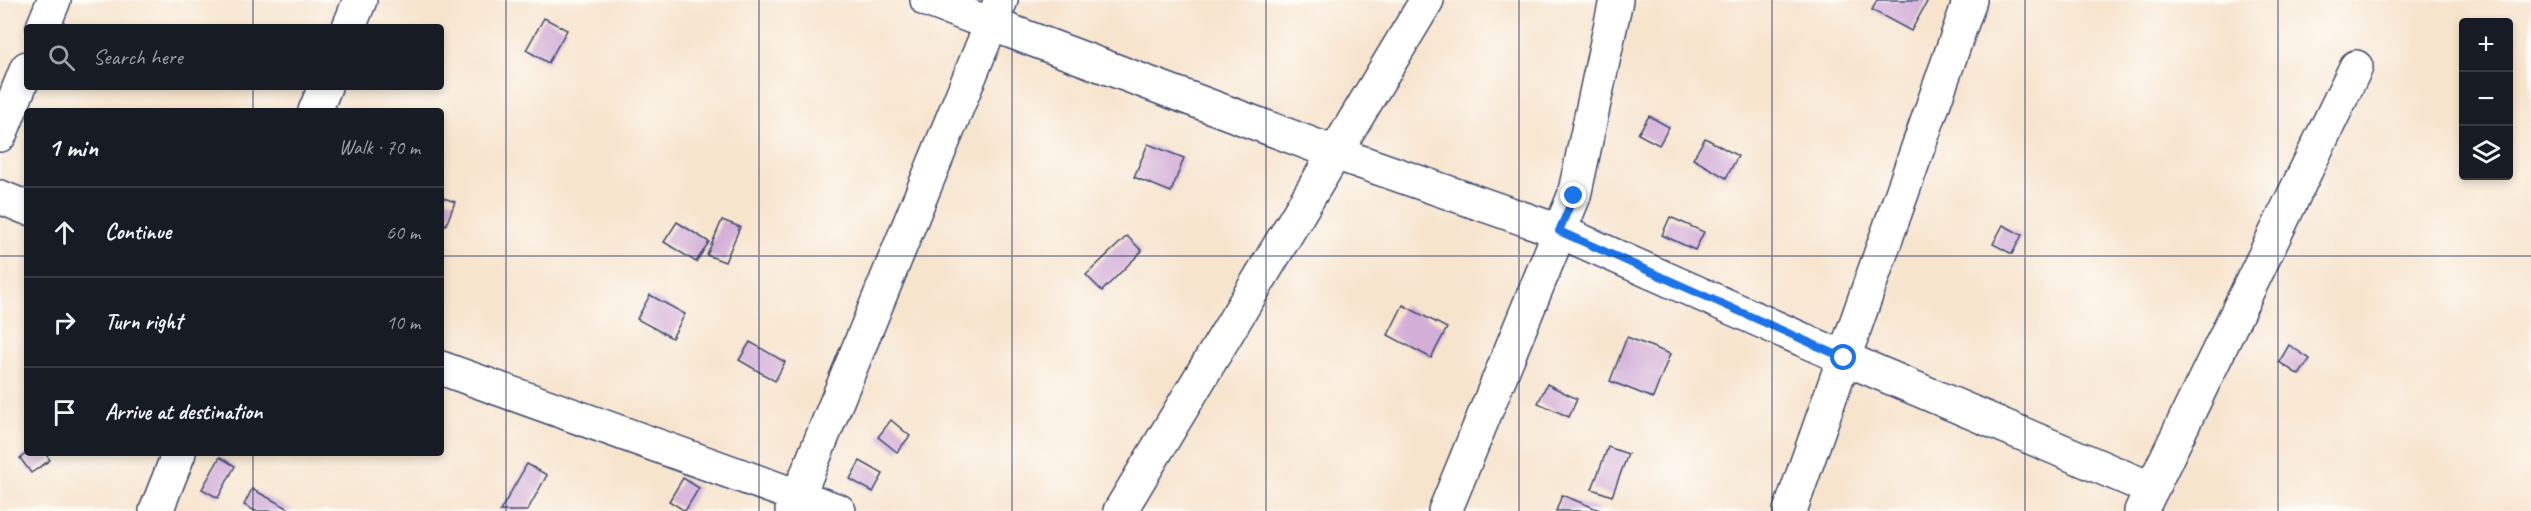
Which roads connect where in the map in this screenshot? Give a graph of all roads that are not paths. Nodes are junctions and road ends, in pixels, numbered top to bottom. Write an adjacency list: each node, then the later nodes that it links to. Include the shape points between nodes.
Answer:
1 (54, 0): 8 (street)
2 (360, 0): 9 (street)
3 (927, 0): 7 (street)
4 (1427, 0): 15 (street)
5 (1616, 0): 18 (street, via 1574,196)
6 (1970, 0): 19 (street)
7 (996, 12): 15 (street); 23 (street)
8 (44, 24)
9 (350, 24)
10 (2356, 67): 22 (street)
11 (24, 75): 14 (street)
12 (324, 90): 13 (street)
13 (316, 108)
14 (0, 135)
15 (1335, 153): 18 (street); 26 (street)
16 (0, 197): 17 (street)
17 (24, 207)
18 (1559, 231): 19 (street); 27 (street)
19 (1844, 358): 22 (street); 28 (street)
20 (444, 369): 23 (street)
21 (178, 456): 24 (street)
22 (2146, 500)
23 (796, 503): 25 (street)
24 (156, 511)
25 (839, 511)
26 (1120, 511)
27 (1445, 511)
28 (1790, 511)

